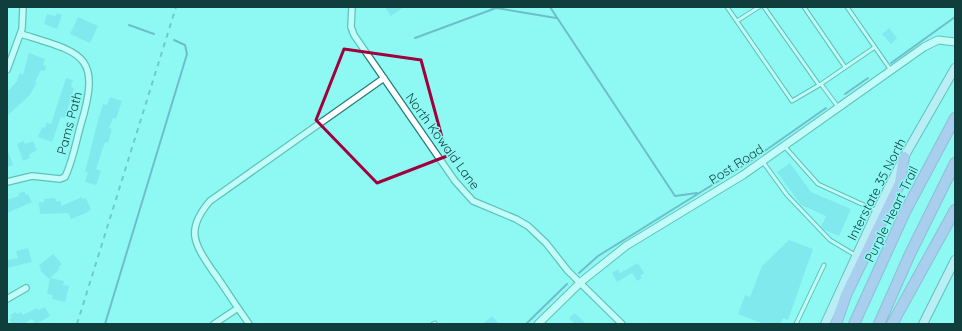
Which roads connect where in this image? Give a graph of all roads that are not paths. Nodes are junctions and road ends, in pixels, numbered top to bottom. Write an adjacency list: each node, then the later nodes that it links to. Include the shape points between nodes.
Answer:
1 (23, 7): 9 (street)
2 (352, 7): 16 (street, North Kowald Lane, via 351,26 354,35)
3 (727, 7): 8 (lane)
4 (759, 7): 8 (lane)
5 (764, 7): 17 (lane)
6 (804, 7): 12 (lane)
7 (847, 7): 11 (lane)
8 (737, 21): 17 (lane, via 792,101)
9 (21, 34): 14 (street); 24 (street, Pams Path, via 61,47 77,56 88,68 90,90 65,177 60,179 32,176)
10 (955, 42): 15 (street, Post Road, via 938,40)
11 (875, 47): 12 (lane); 15 (lane)
12 (845, 67): 17 (lane)
13 (955, 68): 21 (main road, Interstate 35 North)
14 (7, 70)
15 (891, 71): 18 (street, Post Road)
16 (384, 78): 30 (street, North Kowald Lane, via 455,181 474,201 528,226); 33 (street, via 210,201 199,214 195,229 196,243)
17 (820, 84): 18 (lane)
18 (839, 108): 20 (street, Post Road)
19 (955, 118): 41 (highway, Purple Heart Trail, via 902,220)
20 (785, 147): 22 (street, Post Road); 26 (lane, via 818,184)
21 (904, 157): 26 (main road, Interstate 35 North); 40 (highway, via 900,184 846,295)
22 (763, 162): 27 (lane, via 787,195 830,240); 30 (street, Post Road, via 626,246)
23 (955, 163): 42 (highway)
24 (7, 182)
25 (955, 210): 43 (highway)
26 (877, 211): 27 (main road, Interstate 35 North)
27 (856, 256): 39 (main road, Interstate 35 North)
28 (955, 260): 44 (main road)
29 (824, 265): 38 (lane)
30 (580, 282): 36 (street, Post Road); 37 (street, North Kowald Lane)
31 (26, 288): 32 (street)
32 (7, 299)
33 (238, 308): 34 (street); 35 (street)
34 (214, 324)
35 (249, 324)
36 (538, 324)
37 (622, 324)
38 (796, 324)
39 (824, 324)
40 (836, 324)
41 (854, 324)
42 (879, 324)
43 (892, 324)
44 (923, 324)

